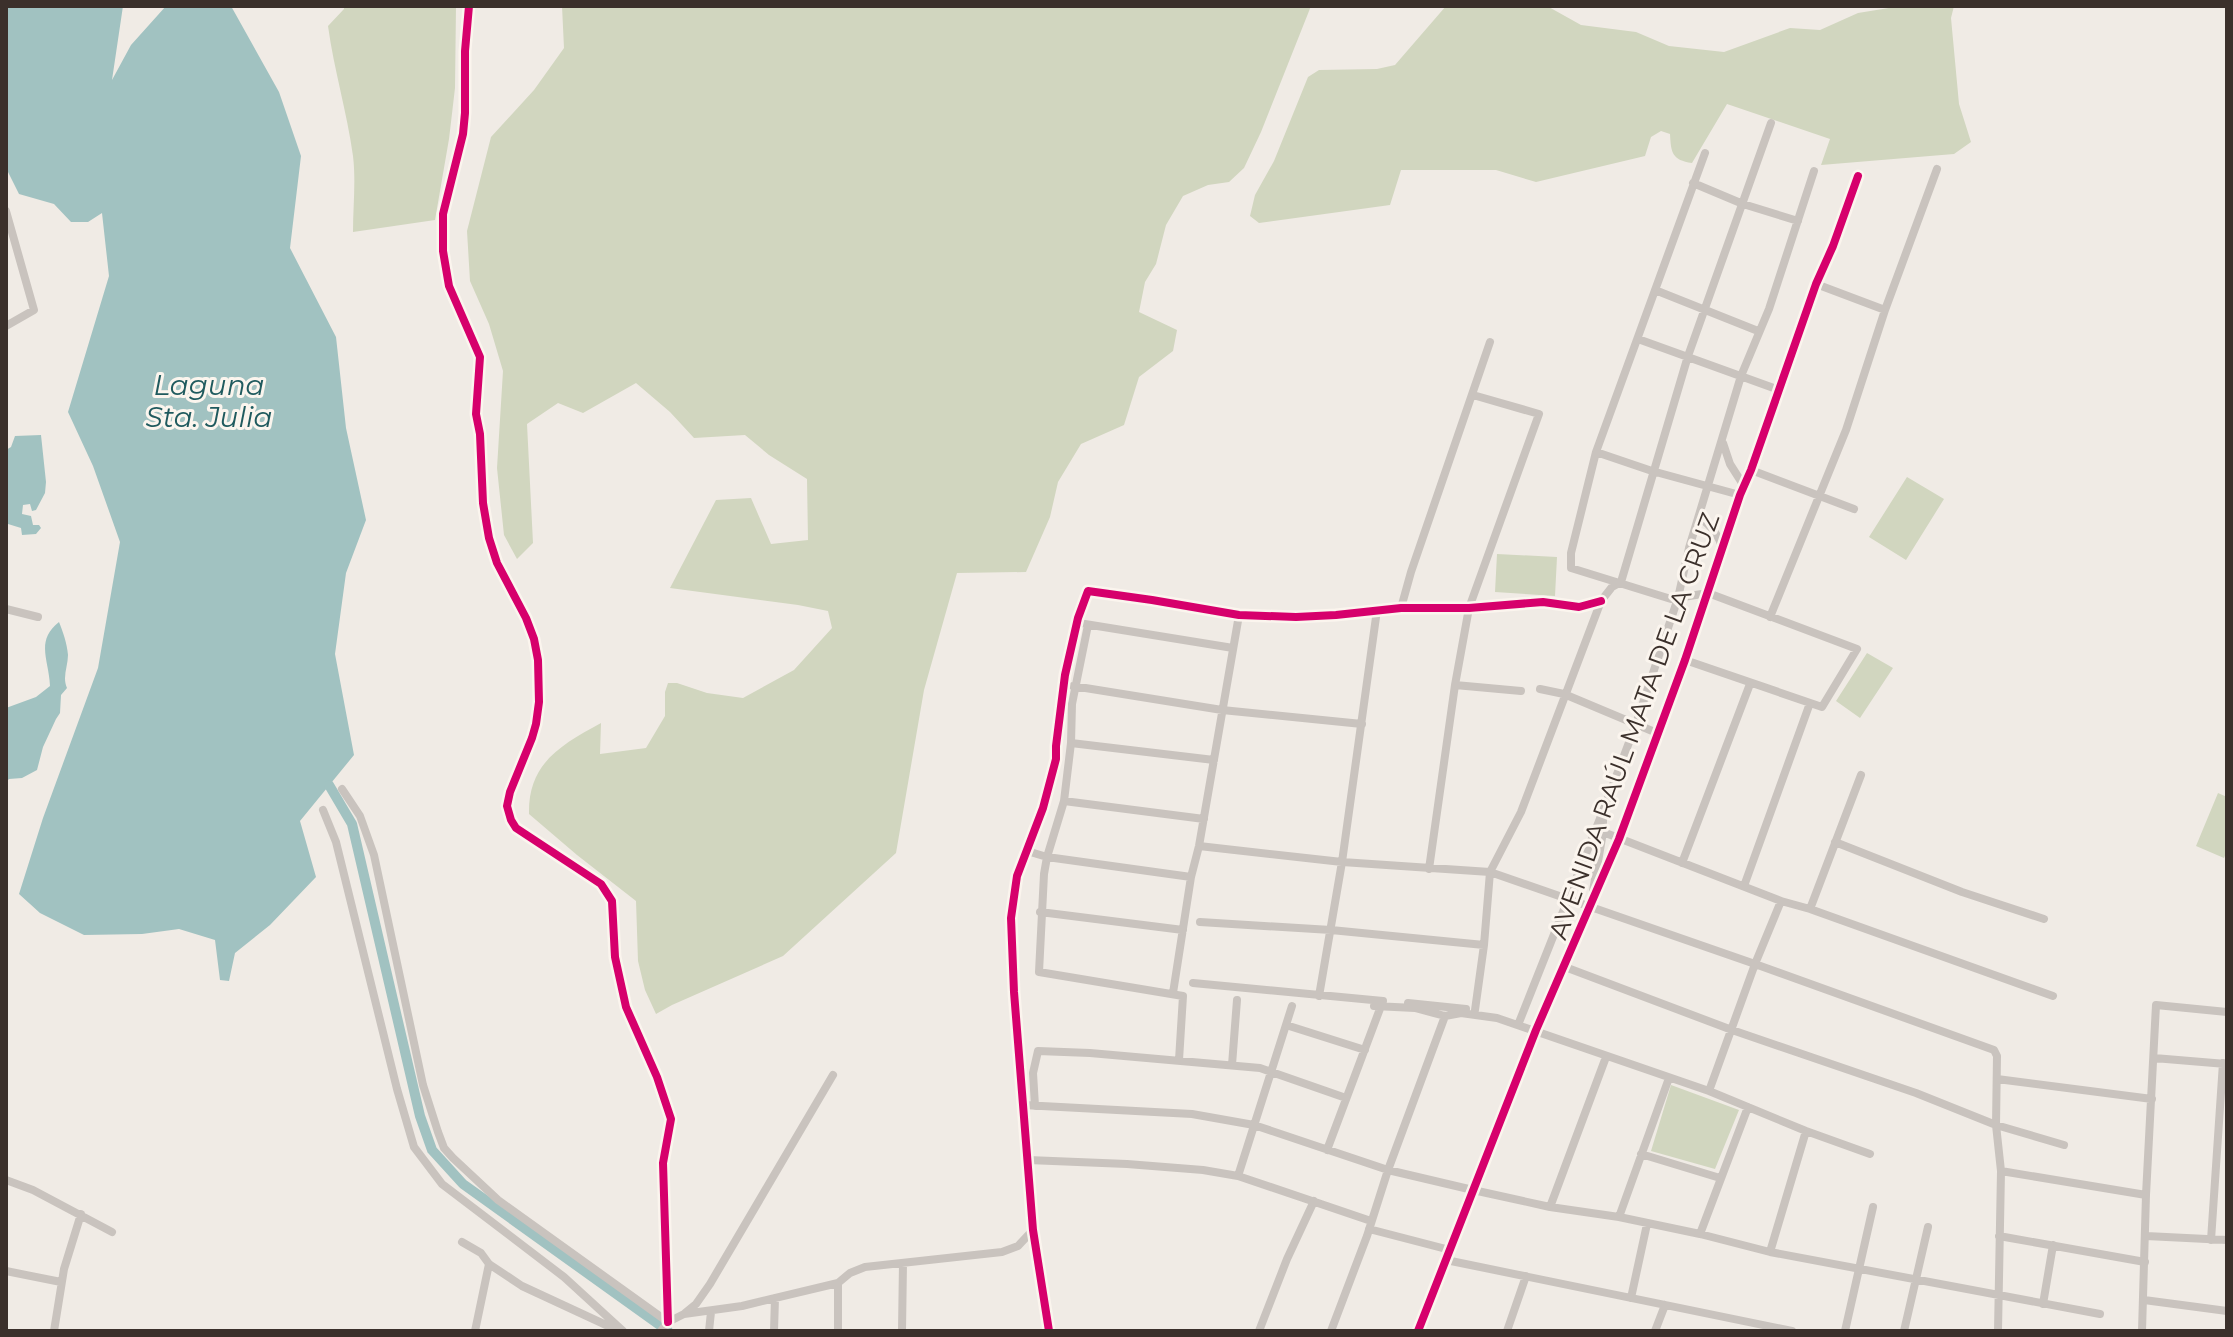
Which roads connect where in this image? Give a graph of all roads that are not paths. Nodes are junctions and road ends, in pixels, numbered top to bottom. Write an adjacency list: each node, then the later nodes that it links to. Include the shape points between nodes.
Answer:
1 (469, 6): 178 (street, via 464,123 443,214 443,251 449,286 480,357 476,414 489,538 526,618 538,660 536,724 507,806 516,828 601,884 612,901 615,957 626,1007 671,1119 663,1163)
2 (1771, 123): 8 (street)
3 (1705, 153): 7 (street)
4 (1937, 169): 14 (street)
5 (1814, 171): 10 (street)
6 (1858, 176): 11 (street, AVENIDA RAÚL MATA DE LA CRUZ)
7 (1693, 183): 8 (street); 12 (street)
8 (1743, 204): 10 (street); 13 (street)
9 (6, 211): 15 (street, via 34,310)
10 (1798, 221): 16 (street)
11 (1816, 284): 14 (street); 21 (street, AVENIDA RAÚL MATA DE LA CRUZ)
12 (1655, 290): 13 (street); 17 (street)
13 (1706, 310): 16 (street); 19 (street)
14 (1885, 310): 29 (street)
15 (6, 326)
16 (1758, 331): 20 (street)
17 (1638, 339): 19 (street); 24 (street)
18 (1490, 342): 22 (street)
19 (1688, 356): 20 (street); 26 (street)
20 (1741, 376): 21 (street); 23 (street)
21 (1779, 390): 25 (street, AVENIDA RAÚL MATA DE LA CRUZ)
22 (1473, 395): 37 (street); 38 (street, via 1539,414)
23 (1723, 438): 27 (street); 28 (street)
24 (1596, 452): 26 (street); 33 (street, via 1571,568)
25 (1751, 470): 28 (street, AVENIDA RAÚL MATA DE LA CRUZ); 29 (street)
26 (1652, 471): 27 (street); 33 (street)
27 (1709, 486): 28 (street); 31 (street)
28 (1742, 490): 32 (street, AVENIDA RAÚL MATA DE LA CRUZ)
29 (1819, 496): 30 (street); 43 (street)
30 (1854, 509)
31 (1699, 517): 32 (street, via 1718,536); 35 (street)
32 (1722, 550): 34 (street, AVENIDA RAÚL MATA DE LA CRUZ)
33 (1621, 582): 35 (street); 36 (street)
34 (1708, 593): 35 (street); 43 (street); 47 (street, AVENIDA RAÚL MATA DE LA CRUZ)
35 (1678, 598): 58 (street)
36 (1601, 601): 38 (street, via 1579,607 1543,602); 54 (street)
37 (1401, 608): 38 (street); 40 (street)
38 (1469, 608): 50 (street)
39 (6, 609): 42 (street)
40 (1377, 610): 41 (street, via 1296,617); 57 (street)
41 (1239, 615): 44 (street, via 1088,591); 46 (street)
42 (38, 617)
43 (1770, 617): 55 (street, via 1857,649 1822,707)
44 (1077, 623): 45 (street); 48 (street)
45 (1088, 625): 46 (street); 51 (street)
46 (1233, 648): 56 (street)
47 (1685, 660): 49 (street); 59 (street, AVENIDA RAÚL MATA DE LA CRUZ)
48 (1063, 684): 51 (street); 72 (street, via 1056,759)
49 (1750, 684): 55 (street); 75 (street)
50 (1455, 685): 53 (street); 76 (street)
51 (1075, 686): 56 (street); 60 (street)
52 (1540, 689): 54 (street)
53 (1521, 691)
54 (1564, 694): 58 (street); 77 (street, via 1521,812)
55 (1810, 703): 79 (street)
56 (1222, 710): 57 (street); 61 (street)
57 (1362, 724): 74 (street)
58 (1636, 724): 59 (street); 66 (street)
59 (1657, 733): 69 (street, AVENIDA RAÚL MATA DE LA CRUZ)
60 (1071, 743): 61 (street); 64 (street)
61 (1214, 760): 67 (street)
62 (1861, 775): 70 (street)
63 (342, 789): 178 (street, via 360,816 374,855 423,1085 444,1148 498,1200)
64 (1064, 801): 67 (street); 73 (street)
65 (323, 810): 182 (street, via 336,842 414,1147 442,1184 564,1277)
66 (1603, 811): 68 (street); 80 (street)
67 (1204, 819): 71 (street)
68 (1603, 832): 69 (street); 82 (street)
69 (1619, 839): 75 (street); 82 (street, AVENIDA RAÚL MATA DE LA CRUZ)
70 (1835, 842): 83 (street); 85 (street)
71 (1199, 846): 74 (street); 78 (street)
72 (1027, 851): 73 (street); 119 (street, via 1011,918)
73 (1047, 857): 78 (street); 84 (street)
74 (1342, 862): 76 (street); 88 (street)
75 (1682, 863): 79 (street)
76 (1429, 869): 77 (street)
77 (1490, 872): 80 (street); 89 (street)
78 (1191, 877): 87 (street)
79 (1744, 886): 81 (street)
80 (1568, 899): 82 (street); 103 (street)
81 (1781, 901): 83 (street); 90 (street)
82 (1590, 908): 90 (street); 91 (street, AVENIDA RAÚL MATA DE LA CRUZ)
83 (1810, 909): 95 (street)
84 (1040, 912): 87 (street); 93 (street, via 1039,972)
85 (2044, 919)
86 (1200, 922): 88 (street)
87 (1183, 930): 93 (street)
88 (1331, 930): 89 (street); 94 (street)
89 (1484, 945): 98 (street)
90 (1755, 964): 105 (street); 115 (street, via 1988,1047 1997,1056)
91 (1565, 967): 104 (street, AVENIDA RAÚL MATA DE LA CRUZ); 105 (street)
92 (1193, 983): 94 (street)
93 (1173, 993): 109 (street, via 1184,999)
94 (1319, 996): 98 (street)
95 (2053, 996)
96 (1237, 1000): 111 (street)
97 (1292, 1006): 102 (street)
98 (1475, 1010): 101 (street)
99 (2227, 1012): 108 (street, via 2156,1005)
100 (1445, 1016): 101 (street); 106 (street, via 1377,1006); 130 (street)
101 (1497, 1018): 103 (street)
102 (1286, 1025): 106 (street); 112 (street)
103 (1518, 1025): 104 (street)
104 (1536, 1030): 107 (street); 135 (street, AVENIDA RAÚL MATA DE LA CRUZ)
105 (1732, 1030): 116 (street); 123 (street)
106 (1365, 1050): 117 (street)
107 (1606, 1057): 114 (street); 138 (street)
108 (2154, 1058): 110 (street); 118 (street)
109 (1179, 1060): 111 (street); 120 (street, via 1038,1051)
110 (2225, 1064): 150 (street)
111 (1232, 1065): 112 (street)
112 (1271, 1071): 117 (street); 122 (street)
113 (833, 1075): 167 (street)
114 (1669, 1078): 116 (street); 127 (street)
115 (1997, 1079): 118 (street); 123 (street)
116 (1709, 1091): 121 (street)
117 (1346, 1098): 126 (street)
118 (2152, 1099): 136 (street)
119 (1023, 1105): 120 (street); 129 (street)
120 (1035, 1106): 122 (street, via 1192,1114)
121 (1748, 1107): 124 (street); 133 (street)
122 (1254, 1125): 126 (street); 132 (street)
123 (1996, 1125): 125 (street); 131 (street)
124 (1806, 1131): 128 (street); 156 (street)
125 (2064, 1145)
126 (1327, 1150): 130 (street)
127 (1641, 1154): 133 (street); 141 (street)
128 (1870, 1154)
129 (1028, 1160): 132 (street); 145 (street)
130 (1388, 1170): 135 (street); 143 (street)
131 (2001, 1171): 136 (street); 148 (street)
132 (1238, 1176): 137 (street)
133 (1720, 1178): 147 (street)
134 (6, 1180): 140 (street)
135 (1473, 1190): 138 (street); 157 (street, AVENIDA RAÚL MATA DE LA CRUZ)
136 (2146, 1195): 149 (street)
137 (1314, 1201): 143 (street); 189 (street)
138 (1550, 1207): 141 (street)
139 (1873, 1207): 161 (street)
140 (81, 1214): 146 (street); 165 (street)
141 (1619, 1217): 142 (street)
142 (1647, 1224): 147 (street); 170 (street)
143 (1370, 1225): 157 (street); 190 (street)
144 (1928, 1227): 164 (street)
145 (1033, 1230): 154 (street); 155 (street, via 1018,1246)
146 (112, 1232)
147 (1700, 1234): 156 (street)
148 (1999, 1236): 153 (street); 168 (street)
149 (2146, 1236): 150 (street); 158 (street)
150 (2211, 1240): 151 (street)
151 (2227, 1240)
152 (462, 1242): 160 (street)
153 (2053, 1245): 158 (street); 172 (street)
154 (1036, 1251): 155 (street); 188 (street)
155 (1002, 1252): 159 (street)
156 (1770, 1252): 161 (street)
157 (1448, 1255): 163 (street); 191 (street, AVENIDA RAÚL MATA DE LA CRUZ)
158 (2145, 1262): 171 (street)
159 (903, 1263): 166 (street, via 865,1267); 187 (street)
160 (489, 1264): 181 (street); 182 (street, via 522,1286)
161 (1858, 1269): 164 (street); 195 (street)
162 (6, 1271): 165 (street)
163 (1526, 1276): 170 (street); 192 (street)
164 (1915, 1280): 168 (street); 196 (street)
165 (61, 1282): 180 (street)
166 (838, 1283): 169 (street); 186 (street)
167 (710, 1284): 175 (street); 176 (street)
168 (1998, 1296): 172 (street); 197 (street)
169 (775, 1298): 175 (street); 185 (street)
170 (1631, 1298): 173 (street)
171 (2144, 1300): 174 (street); 198 (street)
172 (2043, 1304): 177 (street)
173 (1665, 1305): 179 (street); 193 (street)
174 (2227, 1311)
175 (713, 1312): 176 (street); 184 (street)
176 (684, 1314): 178 (street)
177 (2100, 1314)
178 (668, 1322): 183 (street)
179 (1756, 1327): 194 (street)
180 (54, 1331)
181 (475, 1331)
182 (618, 1331)
183 (661, 1331)
184 (709, 1331)
185 (774, 1331)
186 (838, 1331)
187 (902, 1331)
188 (1049, 1331)
189 (1259, 1331)
190 (1331, 1331)
191 (1418, 1331)
192 (1507, 1331)
193 (1655, 1331)
194 (1792, 1331)
195 (1845, 1331)
196 (1904, 1331)
197 (1998, 1331)
198 (2142, 1331)

